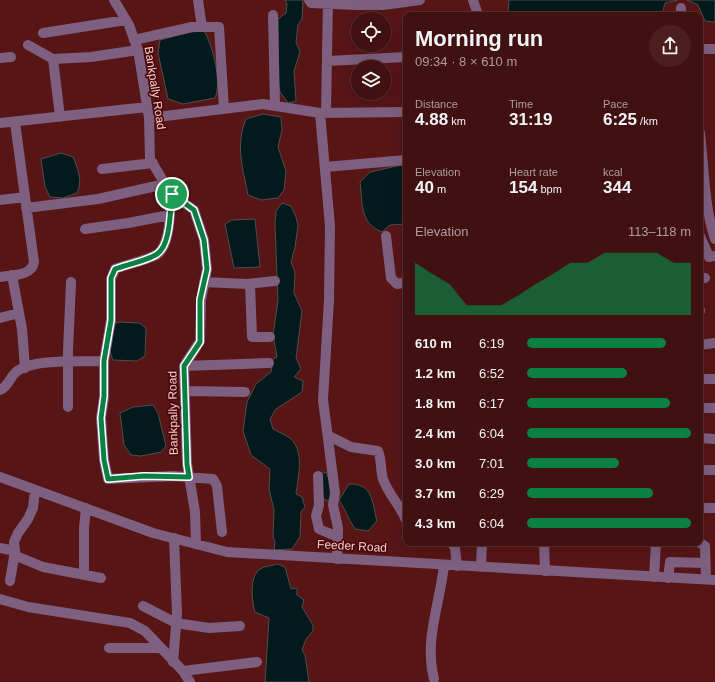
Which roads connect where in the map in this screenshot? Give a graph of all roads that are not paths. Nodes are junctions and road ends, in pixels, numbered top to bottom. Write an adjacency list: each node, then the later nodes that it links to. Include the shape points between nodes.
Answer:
1 (114, 0): 9 (street, Bankpally Road)
2 (198, 0): 10 (street)
3 (309, 0): 6 (street)
4 (420, 0): 6 (street, via 356,6)
5 (473, 0): 7 (street)
6 (328, 2): 20 (street)
7 (477, 12)
8 (273, 15): 21 (street)
9 (126, 20): 11 (street); 13 (street, Bankpally Road)
10 (202, 27): 13 (street, via 192,27); 23 (street, via 219,27)
11 (43, 33)
12 (28, 45): 19 (street)
13 (136, 45): 19 (street, via 91,57); 22 (street, Bankpally Road)
14 (703, 49): 15 (street)
15 (715, 50)
16 (11, 57): 18 (street)
17 (403, 57): 20 (street)
18 (0, 58)
19 (53, 59): 26 (street)
20 (326, 61): 24 (street)
21 (275, 106): 23 (street, via 263,104); 24 (street)
22 (147, 107): 26 (street); 27 (street, Bankpally Road)
23 (224, 109): 27 (street)
24 (323, 112): 25 (street); 33 (street)
25 (403, 112)
26 (60, 117): 28 (street)
27 (149, 118): 32 (street, Bankpally Road, via 150,159)
28 (15, 122): 29 (street); 37 (street)
29 (0, 123)
30 (403, 160): 33 (street)
31 (703, 160): 43 (street, via 711,228)
32 (153, 163): 34 (street); 35 (street, Bankpally Road)
33 (325, 167): 71 (street, via 330,234 324,400)
34 (102, 169)
35 (165, 184): 36 (street, Bankpally Road); 39 (street, via 98,198)
36 (172, 194): 40 (street); 50 (street, Bankpally Road, via 194,210 204,240 207,269)
37 (25, 197): 38 (street); 39 (street)
38 (0, 200)
39 (26, 208): 46 (street, via 33,268)
40 (170, 215): 41 (street); 58 (street, via 164,247 157,255 115,269 113,273 111,320)
41 (85, 229)
42 (386, 236): 51 (street, via 391,278 397,284)
43 (715, 240)
44 (703, 246): 45 (street, via 709,256)
45 (715, 256)
46 (12, 275): 47 (street); 53 (street)
47 (0, 277)
48 (275, 281): 52 (street)
49 (70, 282): 59 (street)
50 (204, 282): 52 (street); 61 (street, Bankpally Road, via 200,300 200,342)
51 (403, 283)
52 (250, 284): 55 (street, via 252,337)
53 (19, 313): 54 (street); 62 (street)
54 (0, 318)
55 (270, 337)
56 (715, 343): 57 (street)
57 (703, 345)
58 (104, 361): 59 (street); 78 (street, via 101,418 108,479 144,476)
59 (68, 362): 62 (street, via 49,362); 68 (street)
60 (269, 363): 61 (street)
61 (184, 366): 66 (street, Bankpally Road)
62 (26, 368): 65 (street, via 15,372 6,387)
63 (703, 379): 64 (street)
64 (715, 379)
65 (0, 390)
66 (185, 391): 67 (street); 78 (street, Bankpally Road)
67 (245, 392)
68 (68, 407)
69 (703, 408): 70 (street)
70 (715, 408)
71 (329, 436): 83 (street, via 351,447 378,451 383,478); 85 (street, via 335,493 333,505)
72 (703, 438): 73 (street)
73 (715, 439)
74 (703, 470): 75 (street)
75 (715, 470)
76 (318, 476): 85 (street, via 319,505 316,516 319,529)
77 (0, 477): 79 (street, Feeder Road)
78 (189, 477): 84 (street, via 213,479 216,482); 87 (street, Bankpally Road, via 195,512)
79 (35, 490): 80 (street, Feeder Road); 94 (street, via 33,508 14,542)
80 (86, 508): 86 (street, Feeder Road, via 153,533); 101 (street)
81 (703, 508): 82 (street)
82 (715, 508)
83 (403, 514)
84 (222, 532)
85 (338, 536): 95 (street)
86 (174, 538): 87 (street, Feeder Road); 109 (street)
87 (196, 544): 95 (street, Feeder Road, via 227,552)
88 (703, 545): 96 (street)
89 (454, 546): 98 (street)
90 (482, 546): 99 (street)
91 (544, 546): 100 (street)
92 (656, 546): 102 (street)
93 (0, 548): 94 (street)
94 (14, 553): 101 (street, via 43,567); 106 (street)
95 (338, 558): 97 (street, Feeder Road)
96 (705, 563): 104 (street, via 670,562); 105 (street)
97 (444, 565): 98 (street, Feeder Road); 116 (street, via 430,645)
98 (457, 566): 99 (street, Feeder Road)
99 (481, 567): 100 (street, Feeder Road)
100 (545, 571): 102 (street, Feeder Road)
101 (84, 574): 103 (street)
102 (654, 577): 104 (street, Feeder Road)
103 (101, 578)
104 (668, 578): 105 (street, Feeder Road)
105 (710, 580)
106 (10, 581)
107 (0, 599): 112 (street, via 28,607 130,623 145,631)
108 (143, 606): 109 (street)
109 (176, 623): 110 (street, via 209,628); 113 (street)
110 (240, 626)
111 (109, 648): 112 (street)
112 (160, 648): 113 (street)
113 (173, 662): 115 (street)
114 (257, 662): 115 (street)
115 (183, 671): 117 (street)
116 (434, 679)
117 (190, 682)

